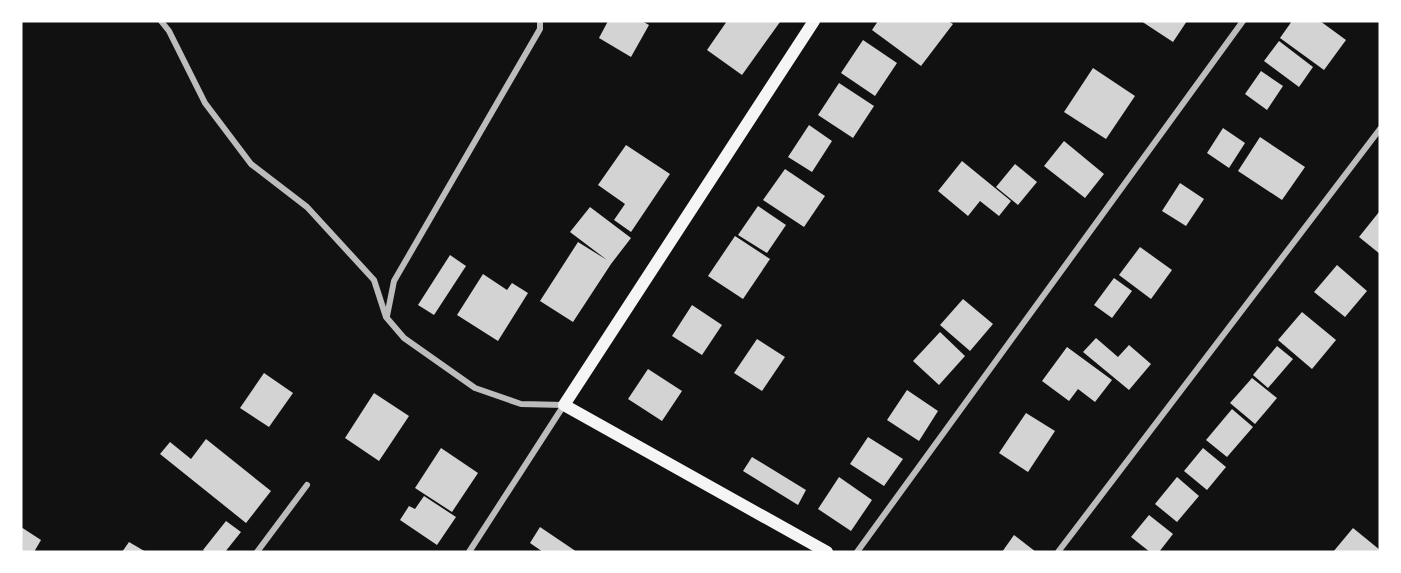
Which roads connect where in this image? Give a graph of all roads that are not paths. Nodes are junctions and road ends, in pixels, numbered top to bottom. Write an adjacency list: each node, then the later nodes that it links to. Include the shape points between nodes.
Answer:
1 (161, 21): 6 (street, via 205,103 251,164 306,207 374,280)
2 (540, 21): 6 (street, via 540,29 394,281)
3 (814, 21): 7 (main road)
4 (1243, 21): 12 (street)
5 (1380, 129): 13 (street)
6 (386, 317): 7 (street, via 404,338 475,387 521,404)
7 (564, 405): 10 (street); 11 (main road)
8 (307, 485): 9 (street)
9 (257, 552)
10 (469, 552)
11 (827, 552)
12 (857, 552)
13 (1058, 552)

